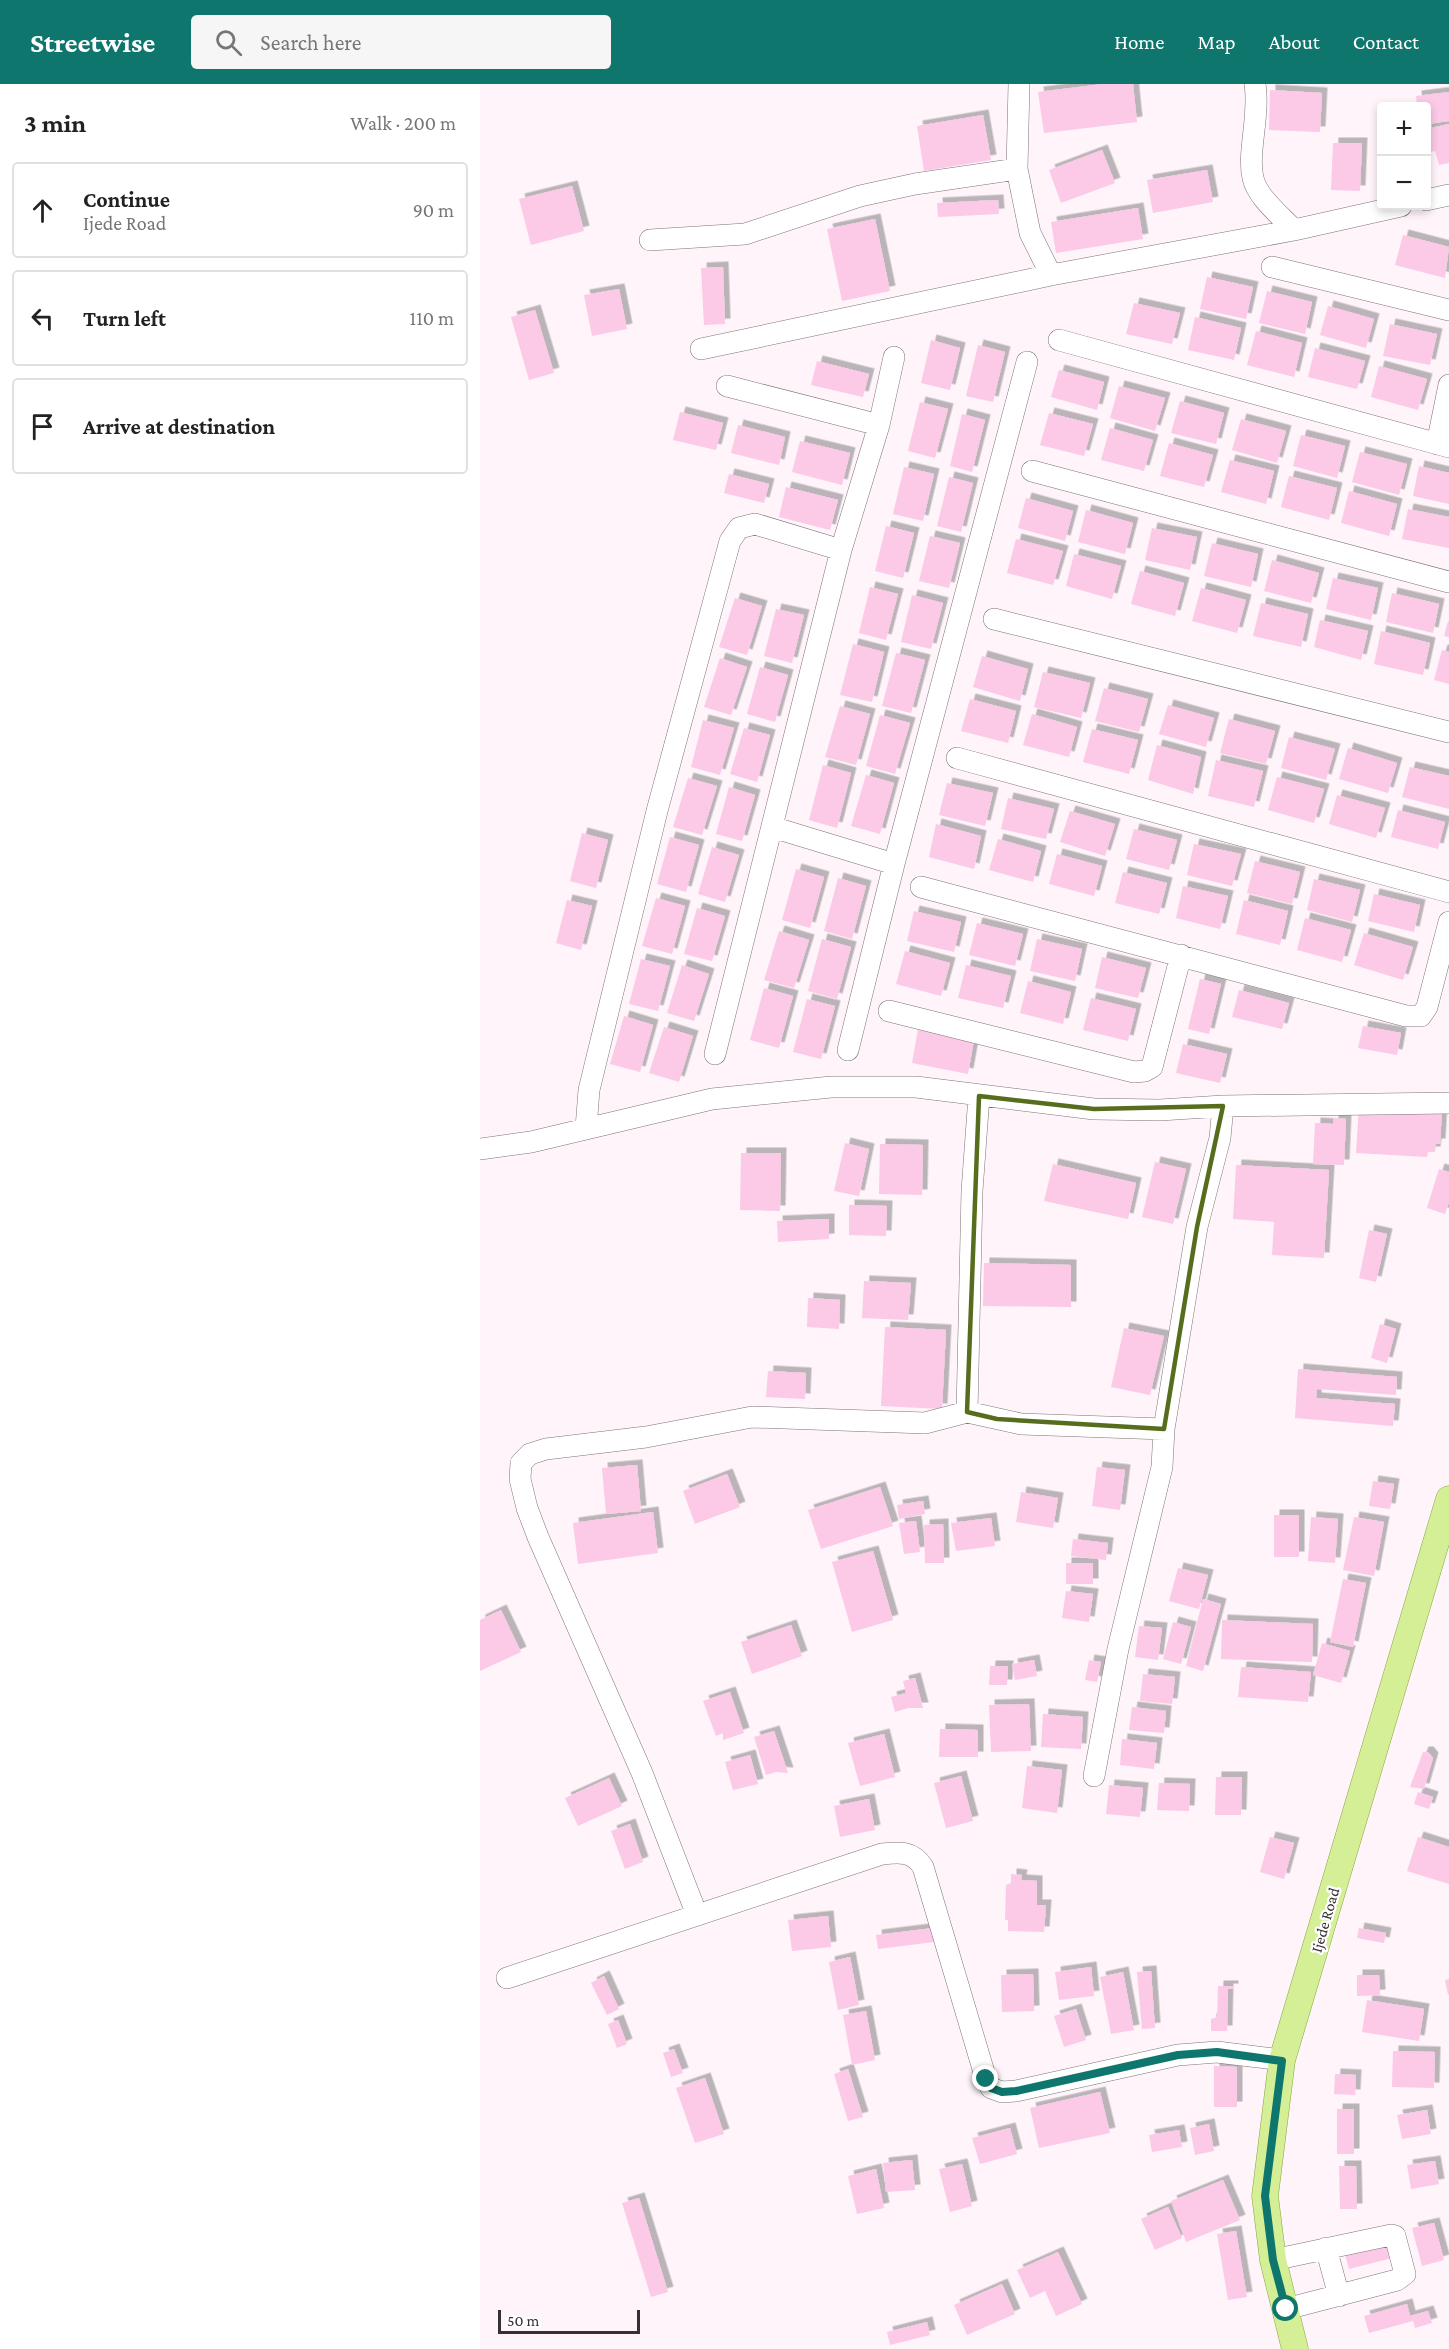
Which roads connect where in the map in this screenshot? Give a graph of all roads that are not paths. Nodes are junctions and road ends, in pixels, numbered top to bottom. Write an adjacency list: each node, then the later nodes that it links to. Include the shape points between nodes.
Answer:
1 (1019, 84): 3 (street)
2 (1255, 84): 7 (street, via 1258,102 1253,179)
3 (1017, 169): 8 (street, via 882,190 745,234); 10 (street, via 1030,233)
4 (1449, 195): 5 (street)
5 (1431, 199)
6 (1383, 210): 7 (street)
7 (1294, 230): 10 (street)
8 (650, 240)
9 (1272, 267): 11 (street)
10 (1051, 275): 13 (street)
11 (1449, 310)
12 (1059, 340): 19 (street)
13 (701, 349)
14 (894, 357): 18 (street)
15 (1027, 362): 27 (street)
16 (1449, 385): 19 (street)
17 (727, 386): 18 (street)
18 (879, 425): 21 (street)
19 (1443, 445)
20 (1032, 471): 22 (street)
21 (842, 550): 26 (street); 38 (street, via 755,524 739,528 730,541 657,811 589,1090)
22 (1449, 582)
23 (994, 619): 24 (street)
24 (1449, 732)
25 (957, 758): 29 (street)
26 (772, 827): 27 (street); 34 (street)
27 (894, 864): 33 (street)
28 (921, 887): 31 (street)
29 (1449, 892)
30 (1449, 922): 31 (street, via 1427,1007 1421,1016 1406,1016)
31 (1181, 956): 32 (street, via 1152,1067 1145,1071 1134,1072)
32 (889, 1011)
33 (848, 1050)
34 (715, 1054)
35 (979, 1096): 37 (street, via 1094,1108 1160,1110); 38 (street, via 916,1087 831,1087 712,1099); 40 (street, via 972,1191)
36 (1449, 1103): 37 (street)
37 (1223, 1106): 41 (street, via 1220,1138 1197,1227)
38 (586, 1128): 39 (street, via 531,1142)
39 (480, 1149)
40 (967, 1412): 41 (street, via 1021,1424); 44 (street, via 925,1423 752,1417 646,1437 546,1449 530,1454 522,1463 520,1479 537,1537 642,1773)
41 (1164, 1429): 43 (street, via 1162,1467 1118,1649)
42 (1449, 1499): 46 (main road, Ijede Road)
43 (1094, 1776)
44 (697, 1915): 45 (street); 46 (street, via 882,1854 903,1852 917,1857 923,1867 991,2088 1016,2091 1178,2055 1217,2052)
45 (507, 1978)
46 (1282, 2061): 48 (main road, Ijede Road, via 1265,2196)
47 (1326, 2248): 48 (street); 49 (street); 49 (street, via 1395,2236 1405,2274)
48 (1273, 2260): 50 (main road, Ijede Road)
49 (1339, 2296): 50 (street)
50 (1286, 2309): 51 (main road, Ijede Road)
51 (1295, 2349)

